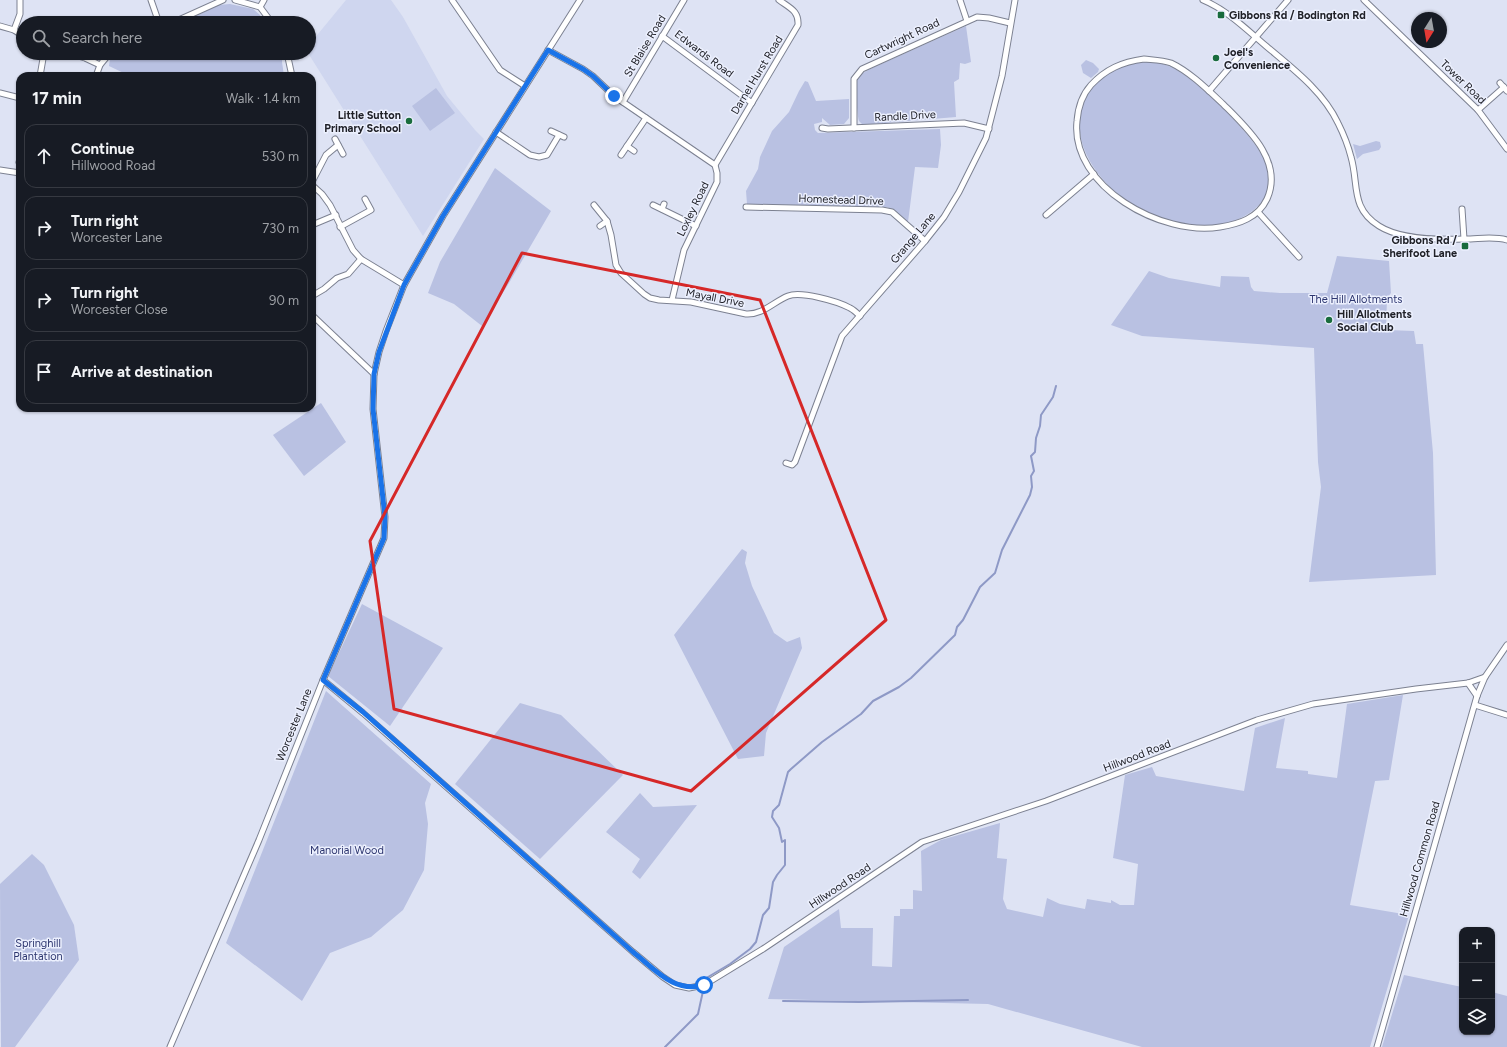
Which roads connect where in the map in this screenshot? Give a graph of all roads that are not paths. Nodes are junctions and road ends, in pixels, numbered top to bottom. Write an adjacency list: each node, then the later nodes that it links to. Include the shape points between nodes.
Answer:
1 (20, 0): 16 (street)
2 (151, 0): 17 (street)
3 (223, 0): 18 (street)
4 (235, 0): 15 (street)
5 (264, 0): 15 (street)
6 (452, 0): 36 (street, via 500,70)
7 (580, 0): 27 (street, Worcester Lane)
8 (684, 0): 25 (street, St Blaise Road)
9 (779, 0): 42 (street, Darnel Hurst Road, via 796,12 799,18 798,25)
10 (960, 0): 20 (street)
11 (1015, 0): 21 (street, Grange Lane)
12 (1203, 0): 26 (street, via 1226,13)
13 (1288, 0): 26 (street)
14 (1364, 0): 43 (street, Tower Road)
15 (260, 7): 19 (street)
16 (19, 16)
17 (157, 16)
18 (188, 16)
19 (267, 16)
20 (968, 21): 21 (street, Cartwright Road, via 977,17); 46 (street, Cartwright Road, via 862,69 854,79 853,86)
21 (1010, 23): 47 (street, Grange Lane, via 1002,76)
22 (16, 25): 24 (street)
23 (0, 26): 24 (street)
24 (14, 30)
25 (662, 36): 41 (street, St Blaise Road); 42 (street, Edwards Road)
26 (1256, 37): 38 (street); 78 (street, via 1316,92 1337,121 1351,157 1356,192 1368,217 1380,227 1400,234)
27 (548, 50): 36 (street, Worcester Lane); 41 (street, via 583,69)
28 (43, 60): 33 (street)
29 (89, 60): 32 (street)
30 (105, 60): 32 (street)
31 (289, 60): 35 (street)
32 (100, 66): 34 (street)
33 (41, 72)
34 (98, 72)
35 (291, 72)
36 (525, 86): 49 (street, Worcester Lane)
37 (1504, 87): 43 (street)
38 (1209, 91): 61 (street, via 1184,71 1158,60 1127,61 1106,71 1086,92 1078,112 1076,126 1078,142 1086,164); 70 (street, via 1241,122 1260,146 1270,166 1272,186)
39 (0, 93): 40 (street)
40 (16, 97)
41 (623, 102): 44 (street)
42 (752, 103): 57 (street, Darnel Hurst Road)
43 (1478, 110): 53 (street, Tower Road)
44 (646, 118): 52 (street); 57 (street)
45 (822, 128): 46 (street, Randle Drive)
46 (854, 128): 47 (street, Randle Drive, via 964,123)
47 (989, 129): 80 (street, Grange Lane, via 959,192)
48 (551, 131): 49 (street, via 561,136 547,155 539,157 530,155)
49 (496, 132): 83 (street, Worcester Lane, via 443,216)
50 (334, 139): 51 (street)
51 (338, 145): 55 (street); 60 (street, via 326,155)
52 (627, 146): 54 (street); 56 (street)
53 (1507, 149)
54 (634, 151)
55 (343, 154)
56 (621, 155)
57 (715, 165): 76 (street, Loxley Road, via 717,182)
58 (0, 170): 59 (street)
59 (16, 172)
60 (316, 174)
61 (1094, 174): 70 (street, via 1112,193 1136,210 1156,220 1181,226 1206,228 1230,225); 72 (street)
62 (316, 189): 71 (street)
63 (365, 199): 77 (street, via 371,210)
64 (664, 204): 68 (street)
65 (594, 205): 73 (street, Mayall Drive)
66 (653, 205): 68 (street)
67 (746, 207): 80 (street, Homestead Drive, via 882,210 892,212)
68 (662, 209): 76 (street)
69 (1462, 209): 78 (street)
70 (1258, 212): 81 (street)
71 (336, 215): 74 (street); 77 (street)
72 (1046, 215)
73 (607, 221): 75 (street); 85 (street, Mayall Drive, via 616,265 621,273 650,298)
74 (316, 223)
75 (600, 226)
76 (696, 226): 85 (street, Loxley Road, via 684,250)
77 (340, 227): 82 (street)
78 (1464, 239): 79 (street)
79 (1507, 240)
80 (925, 241): 86 (street, Grange Lane)
81 (1299, 257)
82 (361, 259): 83 (street); 84 (street, via 348,274 337,278)
83 (404, 285): 88 (street, Worcester Lane, via 379,352)
84 (316, 294)
85 (672, 300): 86 (street, Mayall Drive, via 754,315 788,296 811,295 851,308)
86 (860, 316): 89 (street, Grange Lane, via 842,336 795,462 792,465)
87 (316, 319): 88 (street)
88 (374, 374): 92 (street, Worcester Lane, via 373,409 385,517 384,538)
89 (786, 463)
90 (1507, 645): 91 (street, Hillwood Common Road)
91 (1485, 677): 93 (street, Hillwood Road); 94 (street, Hillwood Common Road)
92 (323, 680): 93 (street, Hillwood Road, via 363,712 663,977 675,985 694,988 724,974 922,842 1046,801 1264,718 1313,704 1360,696); 97 (street, Worcester Lane, via 259,840)
93 (1468, 684): 94 (street)
94 (1477, 696): 95 (street, Hillwood Common Road)
95 (1475, 705): 96 (street); 98 (street, Hillwood Common Road)
96 (1507, 715)
97 (170, 1047)
98 (1377, 1047)

